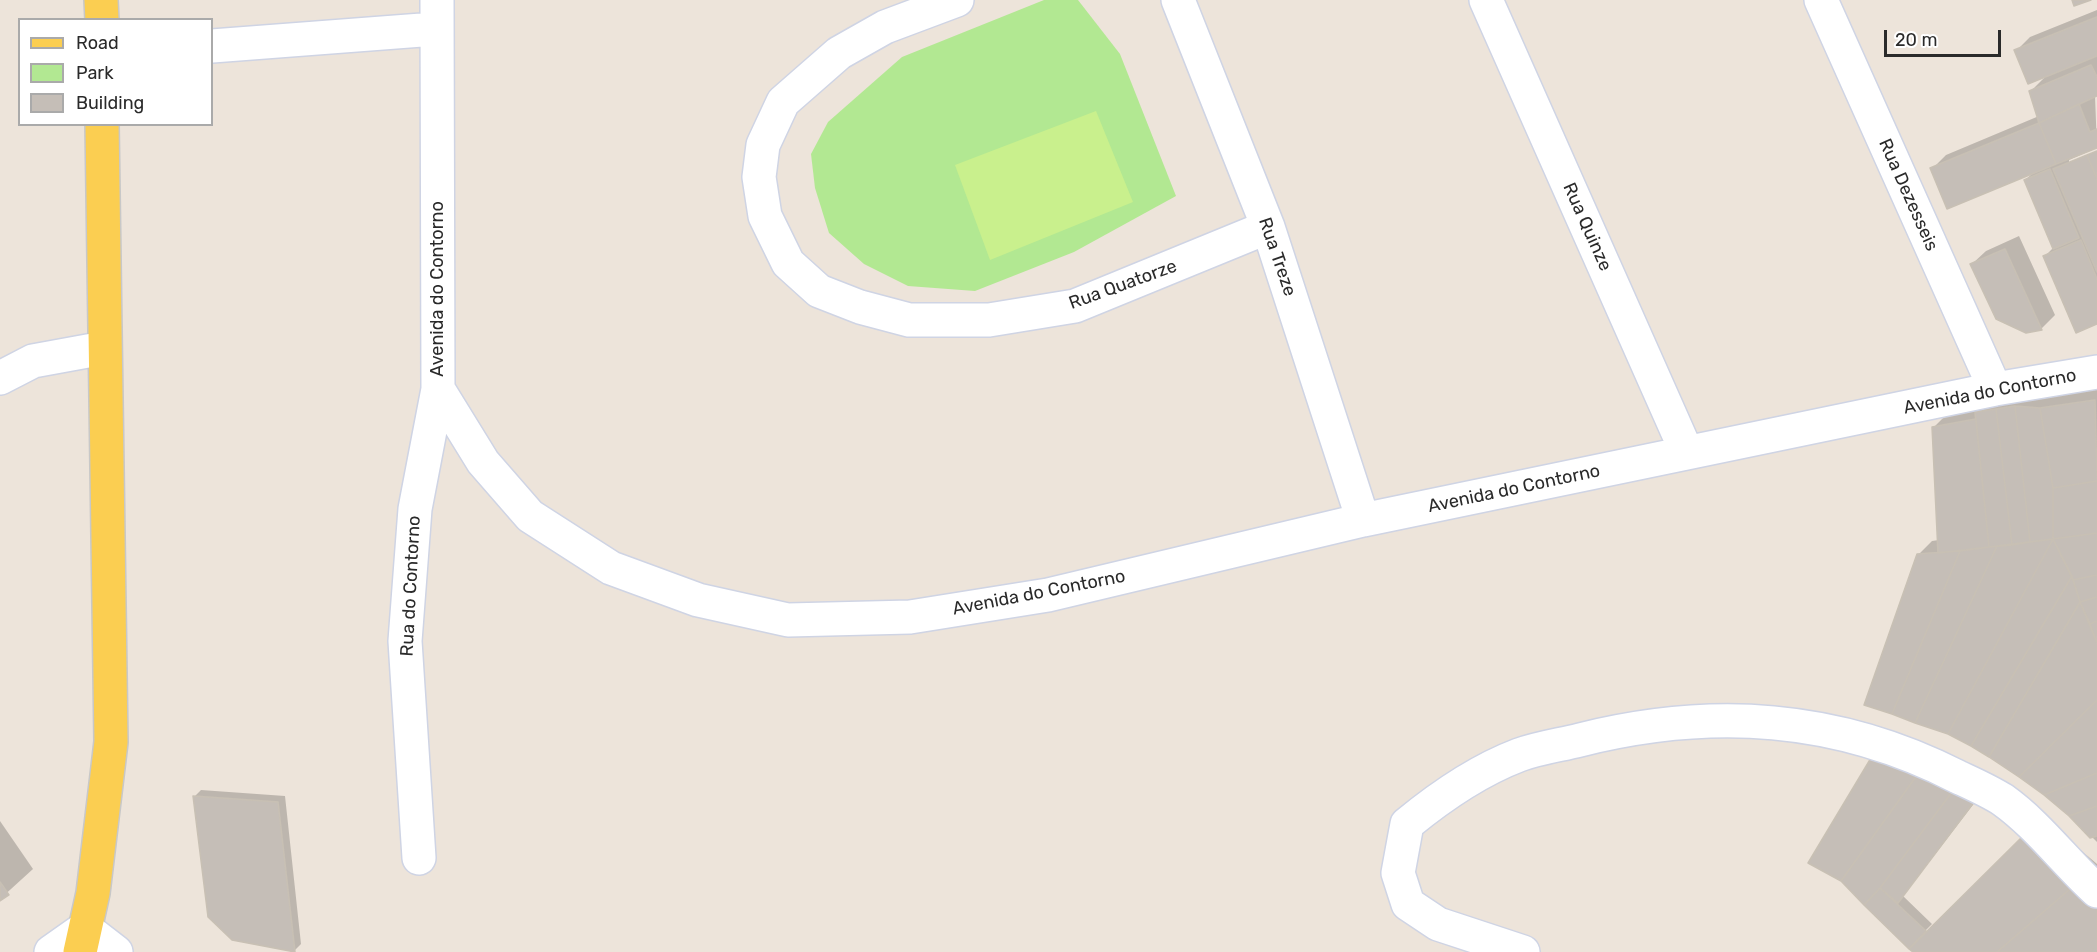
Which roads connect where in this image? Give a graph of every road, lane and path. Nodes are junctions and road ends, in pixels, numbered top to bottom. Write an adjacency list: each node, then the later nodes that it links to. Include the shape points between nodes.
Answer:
1 (101, 0): 7 (main road)
2 (957, 0): 10 (street, Rua Quatorze, via 885,27 839,53 783,102 773,123 763,145 759,177 765,216 788,263 819,291 909,320 989,320 1075,306)
3 (1178, 0): 10 (street, Rua Treze)
4 (1486, 0): 16 (street, Rua Quinze)
5 (1821, 0): 15 (street, Rua Dezesseis)
6 (436, 15): 8 (street); 14 (street, Avenida do Contorno)
7 (102, 18)
8 (213, 46)
9 (102, 126): 11 (main road)
10 (1268, 227): 17 (street, Rua Treze)
11 (104, 348): 13 (street, via 33,361); 20 (main road, via 111,742 93,893)
12 (2097, 372): 15 (street, Avenida do Contorno)
13 (0, 378)
14 (438, 388): 17 (street, Avenida do Contorno, via 483,462 530,516 611,568 698,600 788,620 910,617 1048,594); 18 (street, Rua do Contorno, via 415,509 405,641)
15 (1995, 389): 16 (street, Avenida do Contorno)
16 (1687, 453): 17 (street, Avenida do Contorno)
17 (1363, 520)
18 (419, 858)
19 (2097, 891): 23 (street, via 2002,799 1941,768 1881,743 1784,722 1692,721 1616,731 1519,755 1449,790 1407,824 1398,873 1408,904 1438,924)
20 (82, 940): 21 (street); 22 (street)
21 (51, 952)
22 (116, 952)
23 (1523, 952)

